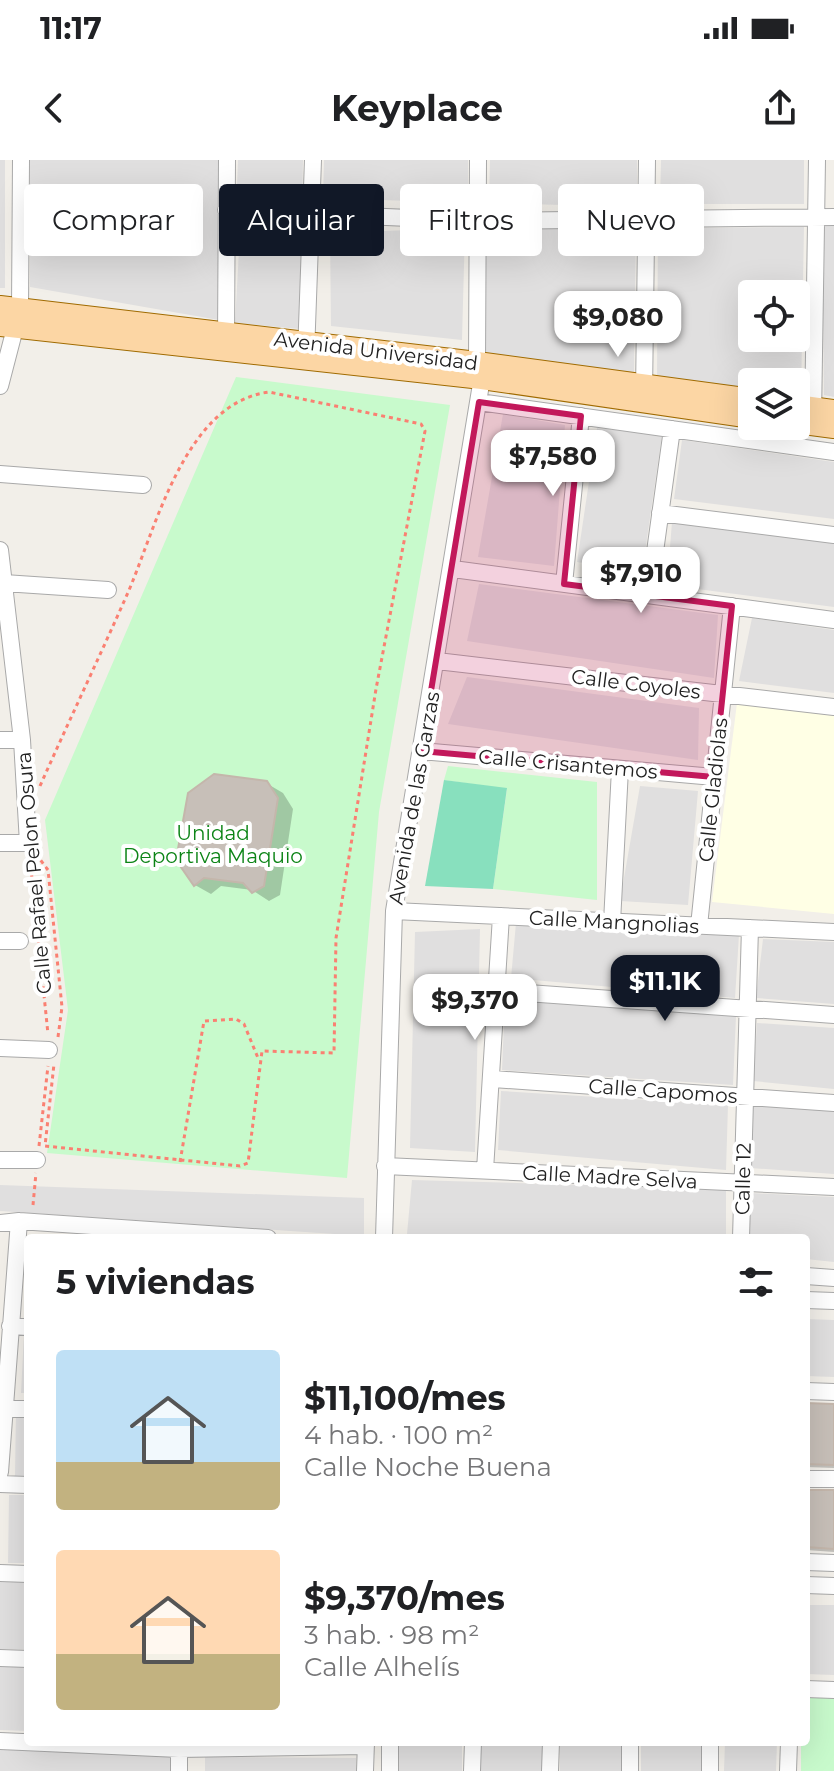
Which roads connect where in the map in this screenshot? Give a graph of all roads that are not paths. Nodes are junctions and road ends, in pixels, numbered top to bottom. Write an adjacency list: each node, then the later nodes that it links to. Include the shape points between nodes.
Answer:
1 (21, 160): 18 (street)
2 (227, 160): 7 (street)
3 (313, 160): 8 (street)
4 (478, 160): 9 (street, Avenida de las Garzas)
5 (647, 160): 10 (street)
6 (817, 160): 11 (street)
7 (227, 184)
8 (311, 184)
9 (478, 184)
10 (647, 184)
11 (816, 217): 12 (street); 13 (street); 28 (street)
12 (834, 217)
13 (704, 218)
14 (226, 256): 19 (street)
15 (308, 256): 20 (street)
16 (478, 256): 21 (street, Avenida de las Garzas)
17 (646, 256): 23 (street)
18 (9, 317): 19 (main road, Avenida Universidad); 22 (street)
19 (226, 341): 20 (main road, Avenida Universidad)
20 (306, 352): 21 (main road, Avenida Universidad)
21 (480, 371): 23 (main road, Avenida Universidad); 25 (street, Avenida de las Garzas)
22 (0, 386)
23 (644, 395): 24 (main road, Avenida Universidad); 26 (main road, Avenida Universidad)
24 (738, 399)
25 (479, 402): 27 (street); 36 (street, Avenida de las Garzas)
26 (738, 414)
27 (581, 416): 29 (street); 38 (street)
28 (814, 417)
29 (672, 429): 30 (street); 33 (street)
30 (834, 452)
31 (0, 474): 32 (street)
32 (143, 485)
33 (660, 513): 34 (street); 40 (street)
34 (834, 535)
35 (0, 550): 37 (street, Calle Rafael Pelon Osura)
36 (453, 569): 38 (street); 44 (street, Avenida de las Garzas)
37 (4, 583): 39 (street); 43 (street, Calle Rafael Pelon Osura)
38 (564, 584): 40 (street)
39 (108, 590)
40 (649, 595): 41 (street)
41 (732, 606): 42 (street); 45 (street, Calle Gladiolas)
42 (834, 620)
43 (6, 642): 48 (street, Calle Rafael Pelon Osura)
44 (437, 661): 45 (street, Calle Coyoles); 49 (street, Avenida de las Garzas)
45 (723, 694): 46 (street, Calle Coyoles); 51 (street, Calle Gladiolas)
46 (834, 707)
47 (0, 740): 48 (street)
48 (22, 740): 52 (street, Calle Rafael Pelon Osura, via 28,843)
49 (421, 751): 50 (street, Calle Crisantemos); 53 (street, Avenida de las Garzas)
50 (620, 769): 51 (street, Calle Crisantemos); 55 (street)
51 (714, 777): 56 (street, Calle Gladiolas)
52 (0, 843)
53 (394, 911): 54 (street, Calle Mangnolias); 71 (street, Avenida de las Garzas)
54 (501, 916): 55 (street, Calle Mangnolias); 61 (street)
55 (612, 922): 56 (street, Calle Mangnolias)
56 (699, 926): 57 (street, Calle Mangnolias)
57 (750, 928): 58 (street, Calle Mangnolias); 62 (street, Calle 12)
58 (834, 932)
59 (0, 941): 60 (street)
60 (20, 941)
61 (499, 991): 62 (street); 66 (street)
62 (747, 1009): 63 (street); 67 (street, Calle 12)
63 (834, 1015)
64 (0, 1048): 65 (street)
65 (49, 1050)
66 (493, 1079): 67 (street, Calle Capomos); 72 (street)
67 (745, 1097): 68 (street, Calle Capomos); 73 (street, Calle 12)
68 (834, 1103)
69 (0, 1160): 70 (street)
70 (37, 1160)
71 (385, 1166): 72 (street, Calle Madre Selva); 78 (street, Avenida de las Garzas)
72 (485, 1170): 73 (street, Calle Madre Selva)
73 (743, 1183): 74 (street, Calle Madre Selva); 79 (street, Calle 12)
74 (834, 1187)
75 (25, 1221): 76 (street); 77 (street); 84 (street)
76 (0, 1223)
77 (193, 1234)
78 (384, 1234)
79 (741, 1234)
80 (810, 1276): 81 (street)
81 (834, 1278)
82 (810, 1300): 83 (street)
83 (834, 1301)
84 (10, 1326): 85 (street); 88 (street)
85 (24, 1327)
86 (810, 1391): 87 (street)
87 (834, 1392)
88 (4, 1409): 89 (street); 90 (street)
89 (24, 1409)
90 (0, 1472)
91 (810, 1479): 92 (street)
92 (834, 1479)
93 (0, 1484): 94 (street)
94 (24, 1485)
95 (810, 1562): 96 (street)
96 (834, 1563)
97 (0, 1573): 98 (street)
98 (24, 1574)
99 (810, 1585): 100 (street)
100 (834, 1586)
101 (0, 1658): 102 (street)
102 (24, 1659)
103 (810, 1689): 104 (street)
104 (834, 1690)
105 (0, 1741): 106 (street)
106 (24, 1742)
107 (179, 1746): 115 (street)
108 (366, 1746): 116 (street)
109 (390, 1746): 117 (street)
110 (473, 1746): 118 (street)
111 (551, 1746): 119 (street)
112 (630, 1746): 120 (street)
113 (710, 1746): 121 (street)
114 (789, 1746): 122 (street)
115 (179, 1771)
116 (365, 1771)
117 (390, 1771)
118 (472, 1771)
119 (550, 1771)
120 (630, 1771)
121 (710, 1771)
122 (788, 1771)

